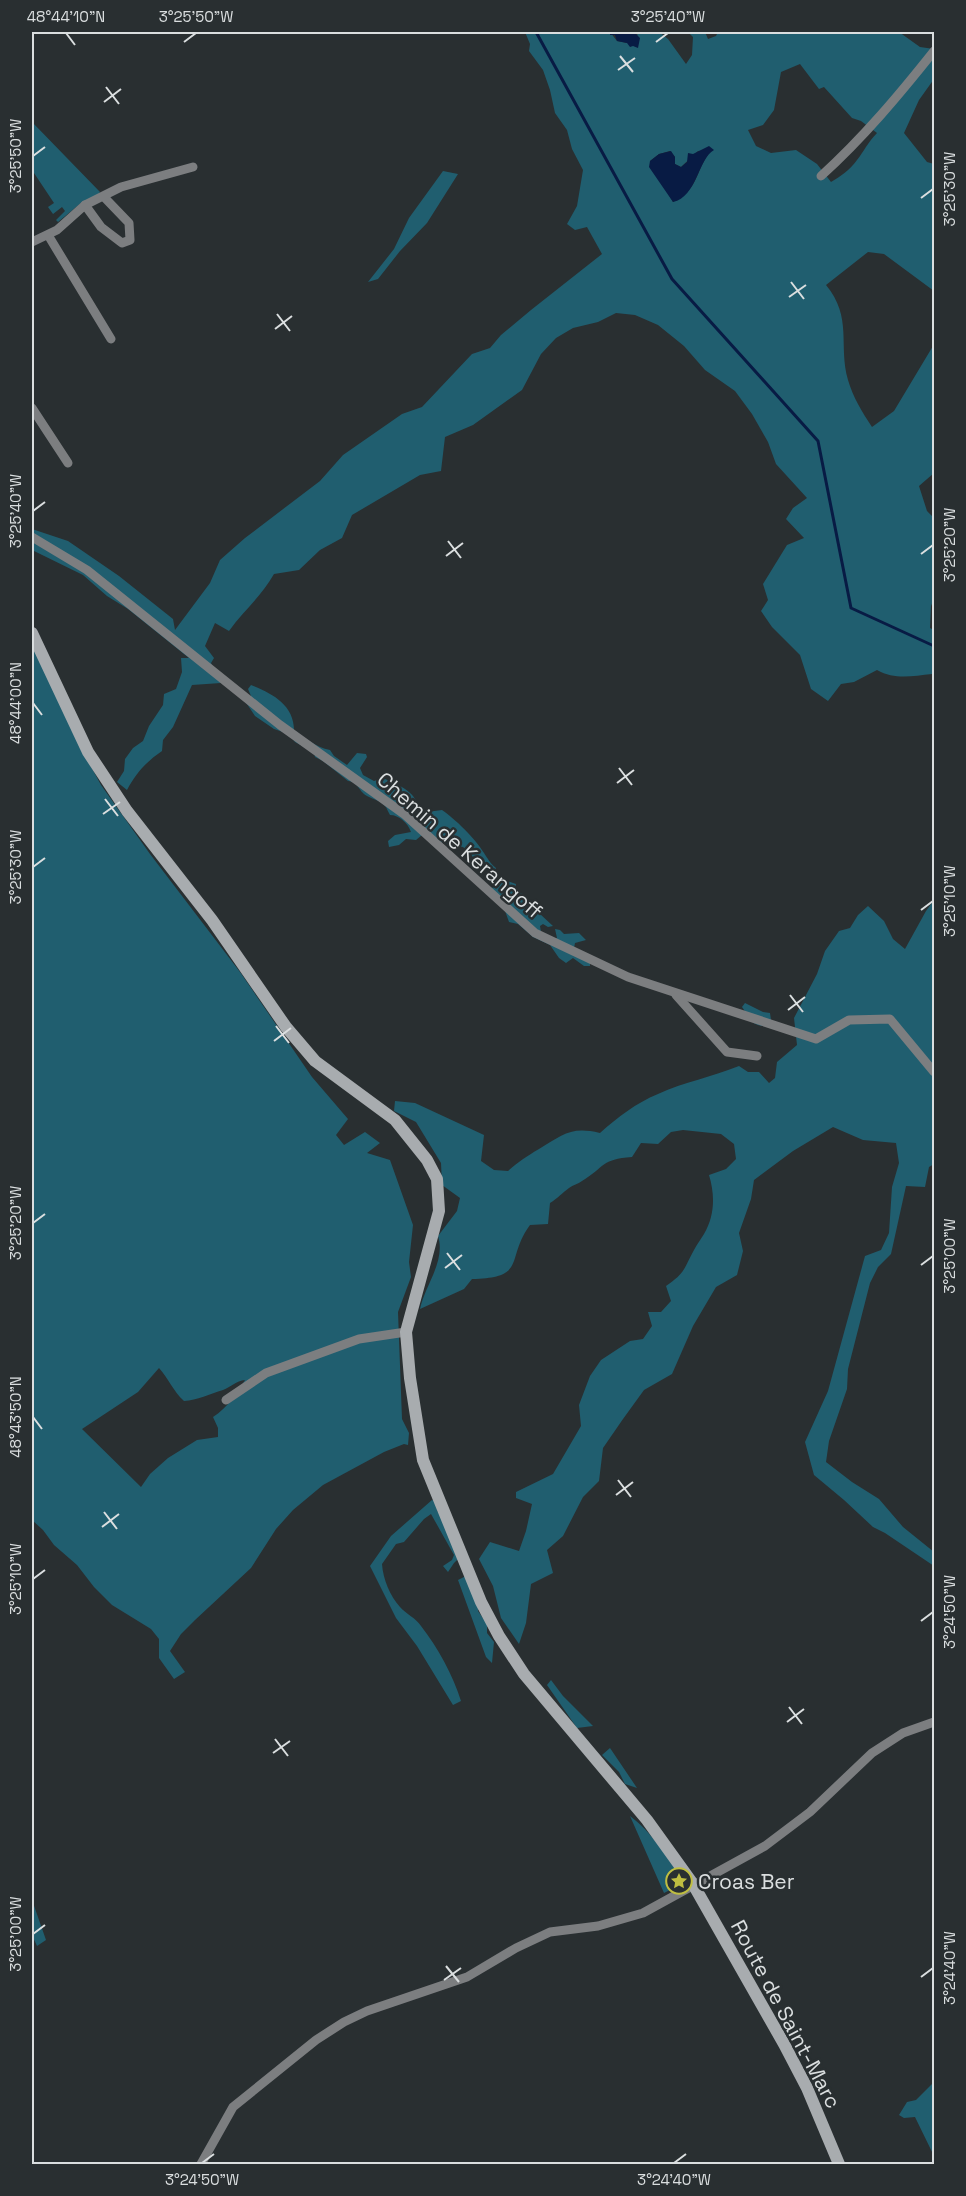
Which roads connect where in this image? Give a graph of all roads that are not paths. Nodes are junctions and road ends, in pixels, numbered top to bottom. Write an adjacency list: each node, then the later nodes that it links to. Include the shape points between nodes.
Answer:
1 (934, 51): 3 (street, via 854,146)
2 (193, 167): 4 (street, via 121,187)
3 (821, 176)
4 (104, 197): 5 (street); 5 (street, via 129,223 130,240 122,243 101,227)
5 (85, 206): 6 (street)
6 (48, 235): 7 (street); 8 (street)
7 (32, 242)
8 (111, 339)
9 (32, 408): 10 (street)
10 (68, 463)
11 (32, 537): 13 (street, Chemin de Kerangoff, via 87,570 280,725 404,814 535,933 628,977)
12 (32, 633): 16 (street, via 88,752 286,1027 315,1061 395,1120 427,1160 437,1179 439,1211)
13 (674, 993): 14 (street, via 727,1052); 15 (street, Chemin de Kerangoff, via 816,1039 849,1020 890,1019)
14 (757, 1056)
15 (934, 1072)
16 (406, 1332): 17 (street, via 359,1340 266,1373); 19 (street, Route de Saint-Marc, via 423,1460 481,1602 524,1674 647,1820)
17 (226, 1400)
18 (934, 1722): 19 (street, via 889,1742 765,1846)
19 (693, 1884): 20 (street, via 643,1913 598,1926 550,1932 467,1977 344,2022 233,2107); 21 (street, Route de Saint-Marc, via 784,2043)
20 (201, 2164)
21 (838, 2164)

